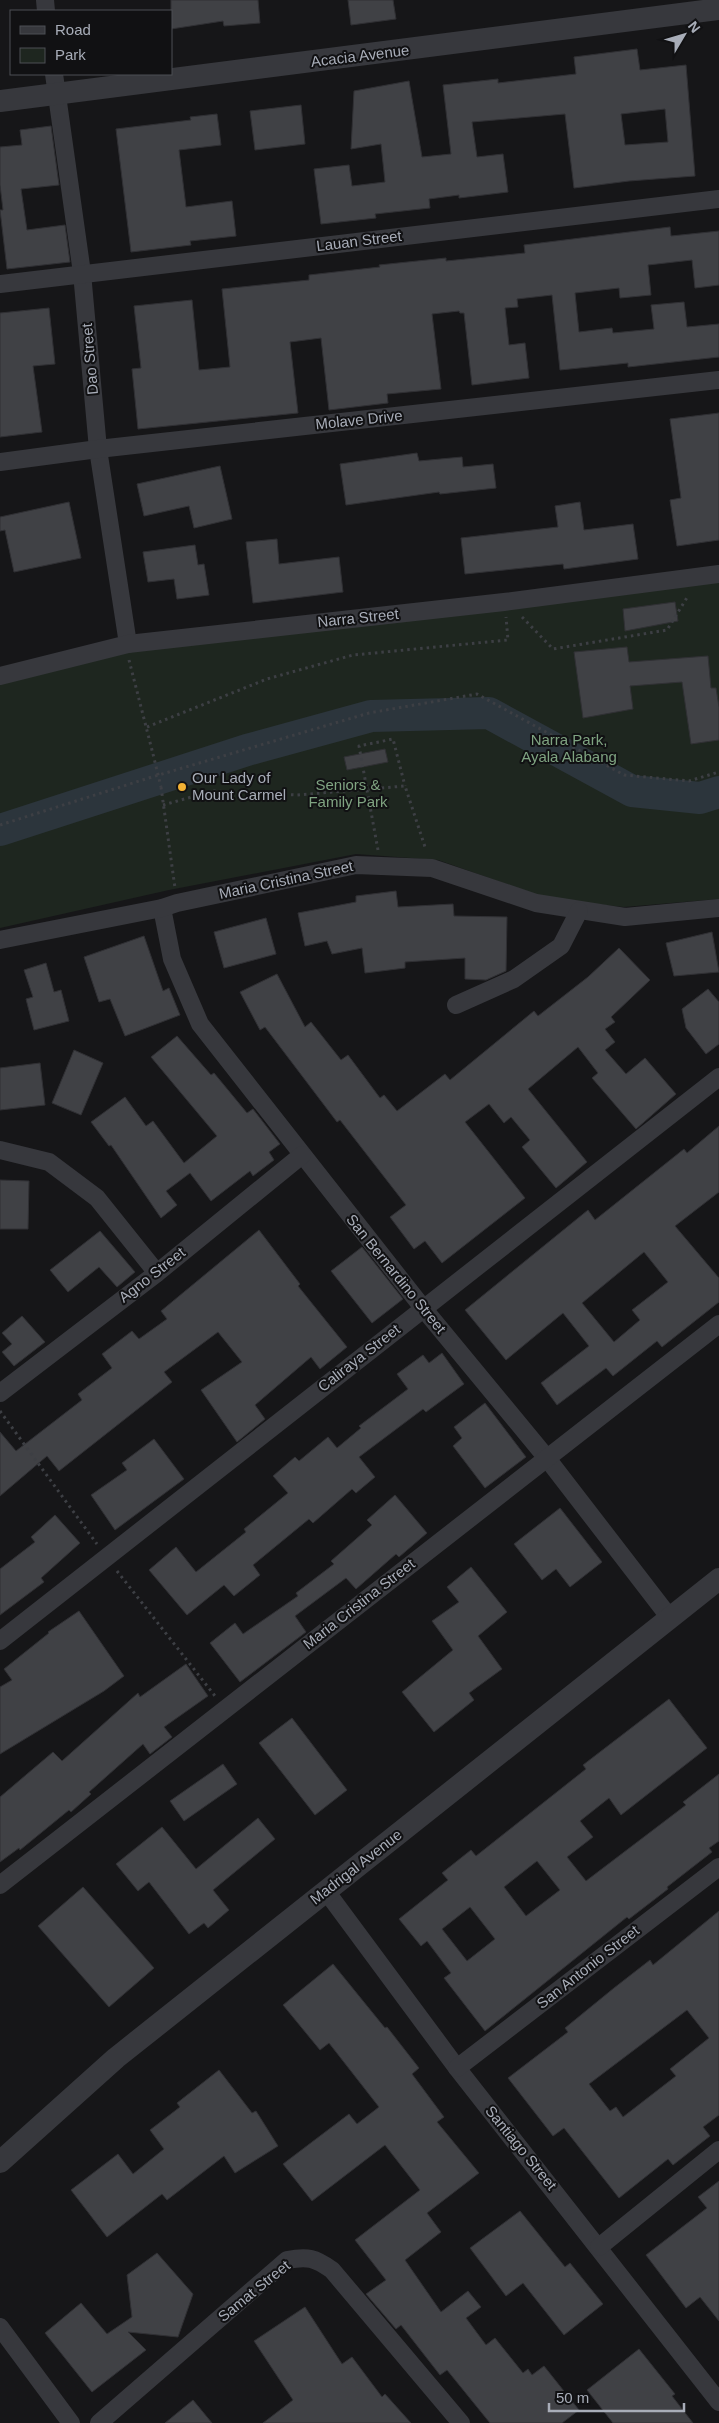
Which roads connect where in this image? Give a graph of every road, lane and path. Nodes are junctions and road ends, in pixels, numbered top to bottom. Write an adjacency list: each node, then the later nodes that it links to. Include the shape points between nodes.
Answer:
1 (719, 9): 2 (street, Acacia Avenue)
2 (172, 71)
3 (135, 75): 4 (street, Acacia Avenue)
4 (55, 84): 5 (street, Acacia Avenue); 7 (street, Dao Street)
5 (0, 102)
6 (719, 199): 7 (street, Lauan Street)
7 (82, 273): 8 (street, Lauan Street); 10 (street, Dao Street)
8 (0, 284)
9 (719, 380): 10 (street, Molave Drive)
10 (98, 449): 11 (street, Molave Drive); 16 (street, Dao Street)
11 (0, 462)
12 (719, 574): 14 (street, Narra Street)
13 (695, 595): 14 (path, via 687,596 667,630 553,649 520,616)
14 (505, 610): 15 (path); 16 (street, Narra Street); 20 (path, via 508,640 354,655 267,679)
15 (496, 619)
16 (127, 649): 17 (path); 18 (path); 19 (street, Narra Street); 20 (path)
17 (139, 659)
18 (120, 662)
19 (0, 676)
20 (147, 726): 24 (path, bridge)
21 (719, 772): 25 (path, via 689,781 624,775 477,694 369,713)
22 (405, 786): 23 (path); 23 (path, via 392,739 359,746); 27 (path)
23 (368, 789): 24 (path, via 297,794 214,791); 26 (path)
24 (163, 805): 28 (path)
25 (0, 825)
26 (381, 866): 27 (street, Maria Cristina Street); 28 (street, Maria Cristina Street, via 356,865)
27 (432, 868): 30 (street, Maria Cristina Street, via 536,903)
28 (169, 906): 31 (street, Maria Cristina Street); 35 (street, San Bernardino Street, via 172,959 200,1024)
29 (719, 908): 30 (street, Maria Cristina Street, via 625,917)
30 (579, 911): 32 (street, via 561,946 514,979)
31 (0, 940)
32 (456, 1005)
33 (719, 1077): 37 (street, Caliraya Street)
34 (0, 1150): 36 (street, via 50,1162 97,1198)
35 (302, 1155): 36 (street, Agno Street); 37 (street, San Bernardino Street)
36 (157, 1273): 39 (street, Agno Street)
37 (423, 1308): 40 (street, San Bernardino Street); 43 (street, Caliraya Street)
38 (719, 1324): 40 (street, Maria Cristina Street)
39 (0, 1393)
40 (546, 1457): 42 (street, San Bernardino Street); 45 (street, Maria Cristina Street)
41 (719, 1579): 42 (street, Madrigal Avenue)
42 (670, 1618): 46 (street, Madrigal Avenue)
43 (0, 1641)
44 (719, 1867): 47 (street, San Antonio Street)
45 (0, 1885)
46 (326, 1891): 47 (street, Santiago Street); 49 (street, Madrigal Avenue, via 116,2058)
47 (457, 2068): 50 (street, Santiago Street)
48 (719, 2150): 50 (street)
49 (0, 2162)
50 (599, 2247): 52 (street, Santiago Street)
51 (0, 2327): 53 (street)
52 (719, 2402)
53 (71, 2423)
54 (99, 2423): 55 (street, Samat Street, via 287,2260 305,2256 332,2270)
55 (461, 2423)

